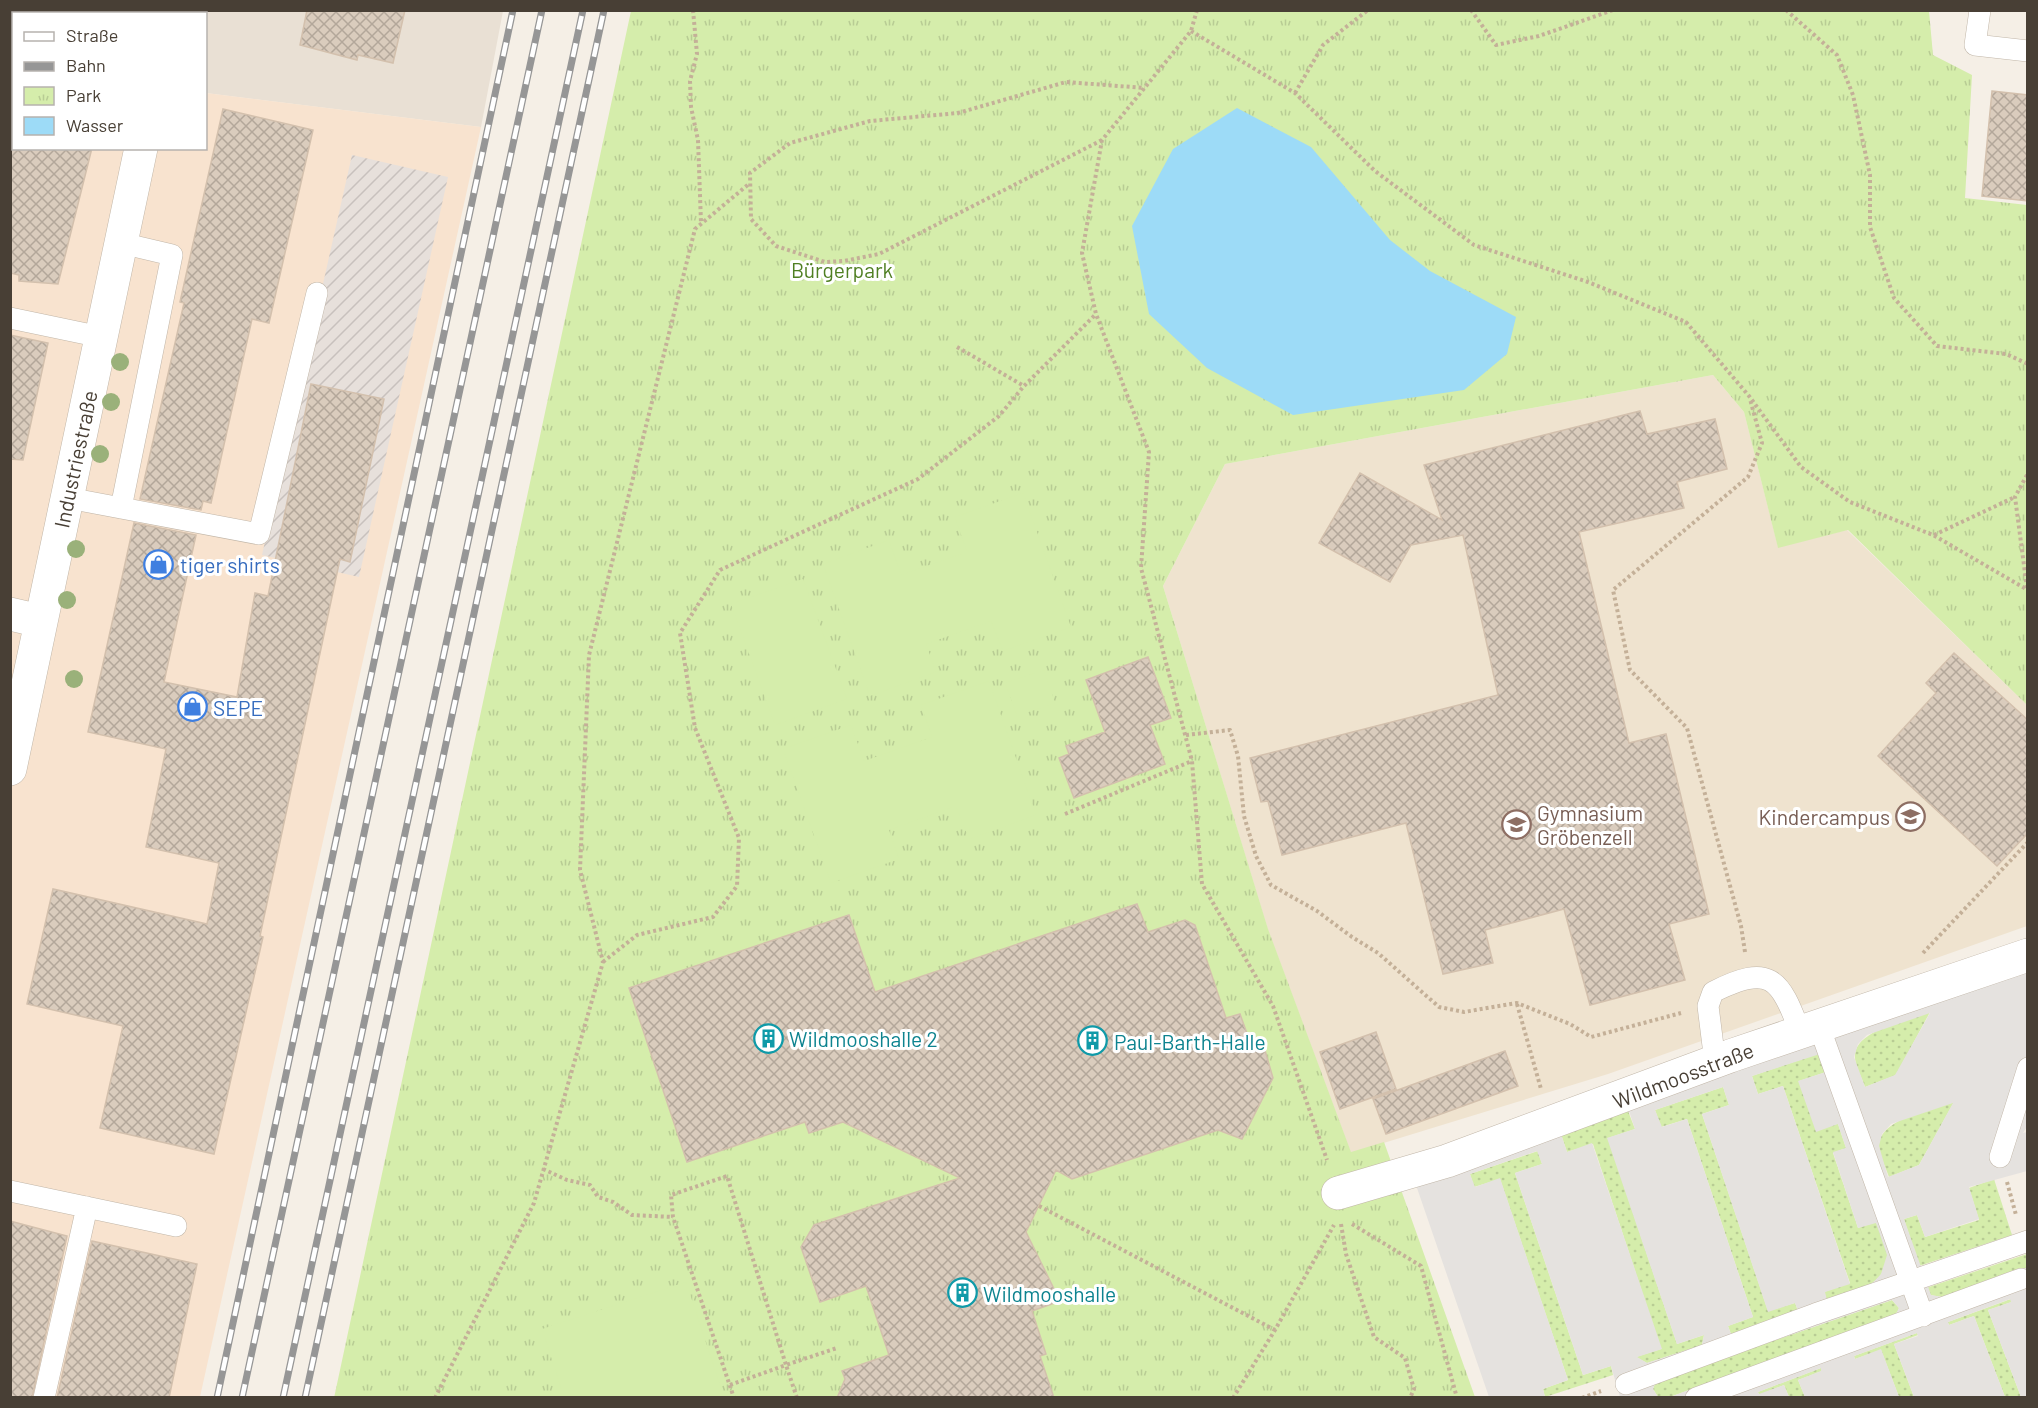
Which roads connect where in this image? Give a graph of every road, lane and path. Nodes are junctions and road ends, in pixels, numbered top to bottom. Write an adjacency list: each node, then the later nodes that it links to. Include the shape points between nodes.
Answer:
1 (693, 10): 15 (path, via 697,54 690,81 698,140)
2 (1197, 10): 8 (path)
3 (1368, 10): 11 (path, via 1323,45)
4 (1471, 10): 5 (path, via 1496,45 1539,36)
5 (1613, 10)
6 (1786, 10): 22 (path, via 1837,55 1853,95 1870,175 1870,227 1894,298 1937,346 2006,354)
7 (1980, 10): 9 (lane, via 1975,45)
8 (1191, 31): 10 (path); 11 (path)
9 (2028, 51)
10 (1145, 88): 12 (path); 14 (path, via 1066,82 958,113 870,120 790,143 750,173)
11 (1295, 93): 24 (path, via 1375,171 1474,245 1588,282 1686,322)
12 (1102, 140): 14 (path, via 888,249 844,261 825,262 776,246 751,219); 18 (path, via 1082,253)
13 (141, 150): 16 (street, Industriestraße)
14 (750, 183): 15 (path)
15 (701, 224): 39 (path, via 695,229 589,655 580,870)
16 (121, 243): 20 (street, Industriestraße); 28 (lane, via 172,255)
17 (317, 293): 28 (lane, via 259,534)
18 (1096, 315): 23 (path); 32 (path, via 1149,452 1141,568)
19 (10, 318): 20 (lane)
20 (101, 337): 27 (street, Industriestraße)
21 (957, 347): 23 (path)
22 (2028, 364)
23 (1024, 386): 39 (path, via 999,416 918,478 720,570 680,633 695,728 739,838 737,886 712,917 636,935)
24 (1749, 396): 29 (path, via 1801,466 1850,502); 40 (path, via 1762,443 1748,477 1613,590 1630,670 1687,728 1741,926)
25 (2028, 473): 26 (path)
26 (2015, 497): 29 (path); 30 (path)
27 (68, 498): 28 (lane); 31 (street, Industriestraße)
28 (121, 508)
29 (1933, 536): 30 (path)
30 (2027, 590)
31 (25, 618): 34 (street, Industriestraße)
32 (1186, 735): 33 (path); 41 (path, via 1230,729 1238,756 1244,816 1256,856 1271,885 1378,952 1439,1007 1464,1012)
33 (1192, 760): 35 (path); 50 (path, via 1202,884 1273,1006)
34 (10, 769)
35 (1065, 814)
36 (2028, 842): 38 (path)
37 (2028, 955): 43 (street, Wildmoosstraße)
38 (1917, 960)
39 (603, 962): 48 (path)
40 (1749, 976): 42 (lane, via 1713,992); 43 (lane, via 1769,979)
41 (1517, 1003): 42 (path, via 1570,1024 1591,1037); 46 (path)
42 (1708, 1006): 44 (lane)
43 (1810, 1029): 44 (street, Wildmoosstraße); 58 (lane)
44 (1715, 1062): 50 (street, Wildmoosstraße)
45 (2028, 1068): 47 (lane)
46 (1542, 1093)
47 (2000, 1157): 54 (path)
48 (543, 1169): 53 (path, via 590,1185 598,1197 632,1215); 67 (path, via 534,1203)
49 (10, 1191): 52 (lane)
50 (1339, 1204): 60 (path); 71 (path, via 1346,1254 1374,1337 1405,1358 1414,1389); 72 (path, via 1367,1235 1421,1266)
51 (1038, 1206): 60 (path)
52 (87, 1208): 55 (lane); 66 (lane)
53 (673, 1217): 62 (path, via 671,1195 727,1176); 64 (path)
54 (2018, 1222)
55 (176, 1226)
56 (2028, 1242): 58 (lane)
57 (2021, 1279): 59 (lane)
58 (1910, 1282): 59 (lane); 63 (lane)
59 (1923, 1316): 74 (lane)
60 (1275, 1330): 70 (path)
61 (837, 1348): 62 (path)
62 (786, 1365): 64 (path); 69 (path)
63 (1626, 1384)
64 (730, 1385): 68 (path)
65 (1603, 1390): 73 (path)
66 (44, 1398)
67 (435, 1398)
68 (734, 1398)
69 (797, 1398)
70 (1233, 1398)
71 (1410, 1398)
72 (1457, 1398)
73 (1582, 1398)
74 (1696, 1398)

